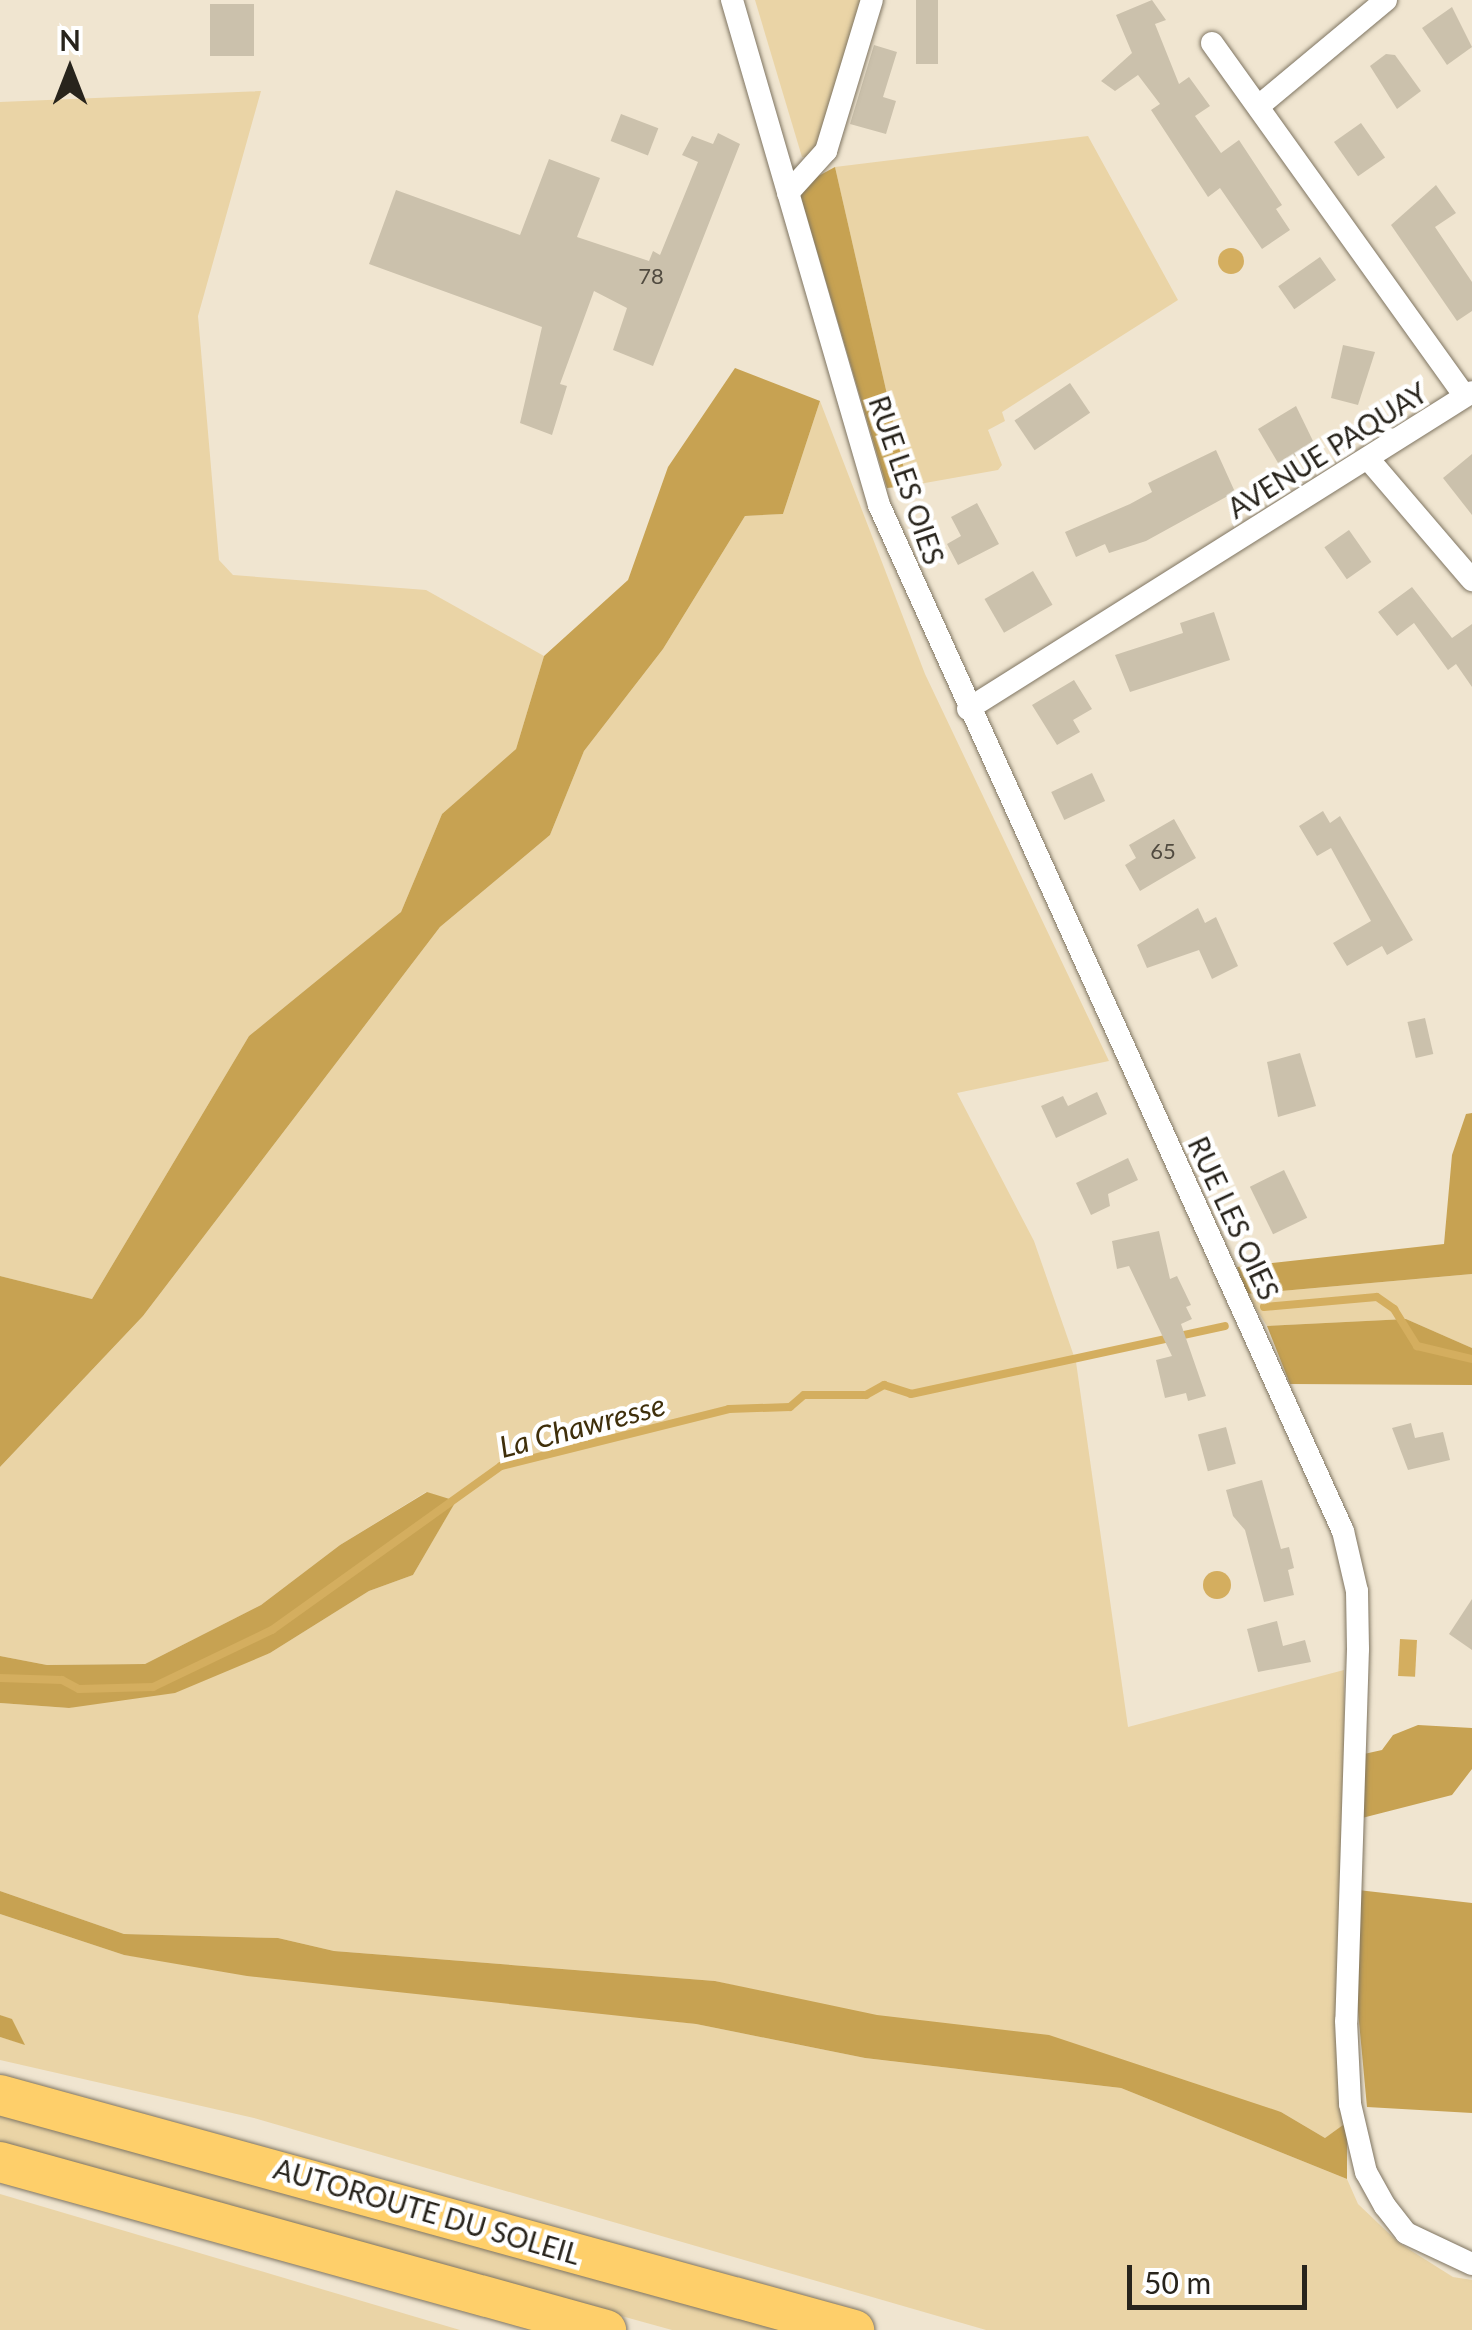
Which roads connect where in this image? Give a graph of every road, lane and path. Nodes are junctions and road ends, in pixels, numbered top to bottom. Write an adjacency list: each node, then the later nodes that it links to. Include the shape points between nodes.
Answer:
1 (732, 0): 6 (street, RUE LES OIES)
2 (872, 0): 6 (street, via 826,151)
3 (1386, 0): 5 (street)
4 (1212, 43): 5 (street, AVENUE PAQUAY)
5 (1260, 105): 7 (street, AVENUE PAQUAY)
6 (788, 193): 10 (street, RUE LES OIES, via 879,505)
7 (1469, 394): 8 (street, AVENUE PAQUAY)
8 (1370, 461): 9 (street); 10 (street, AVENUE PAQUAY)
9 (1472, 580)
10 (968, 709): 13 (street, RUE LES OIES, via 1343,1531 1357,1591 1358,1649 1346,2003 1350,2104 1366,2172 1384,2206 1406,2233)
11 (0, 2094): 15 (highway, AUTOROUTE DU SOLEIL)
12 (0, 2162): 14 (highway)
13 (1472, 2264)
14 (606, 2330)
15 (854, 2330)

